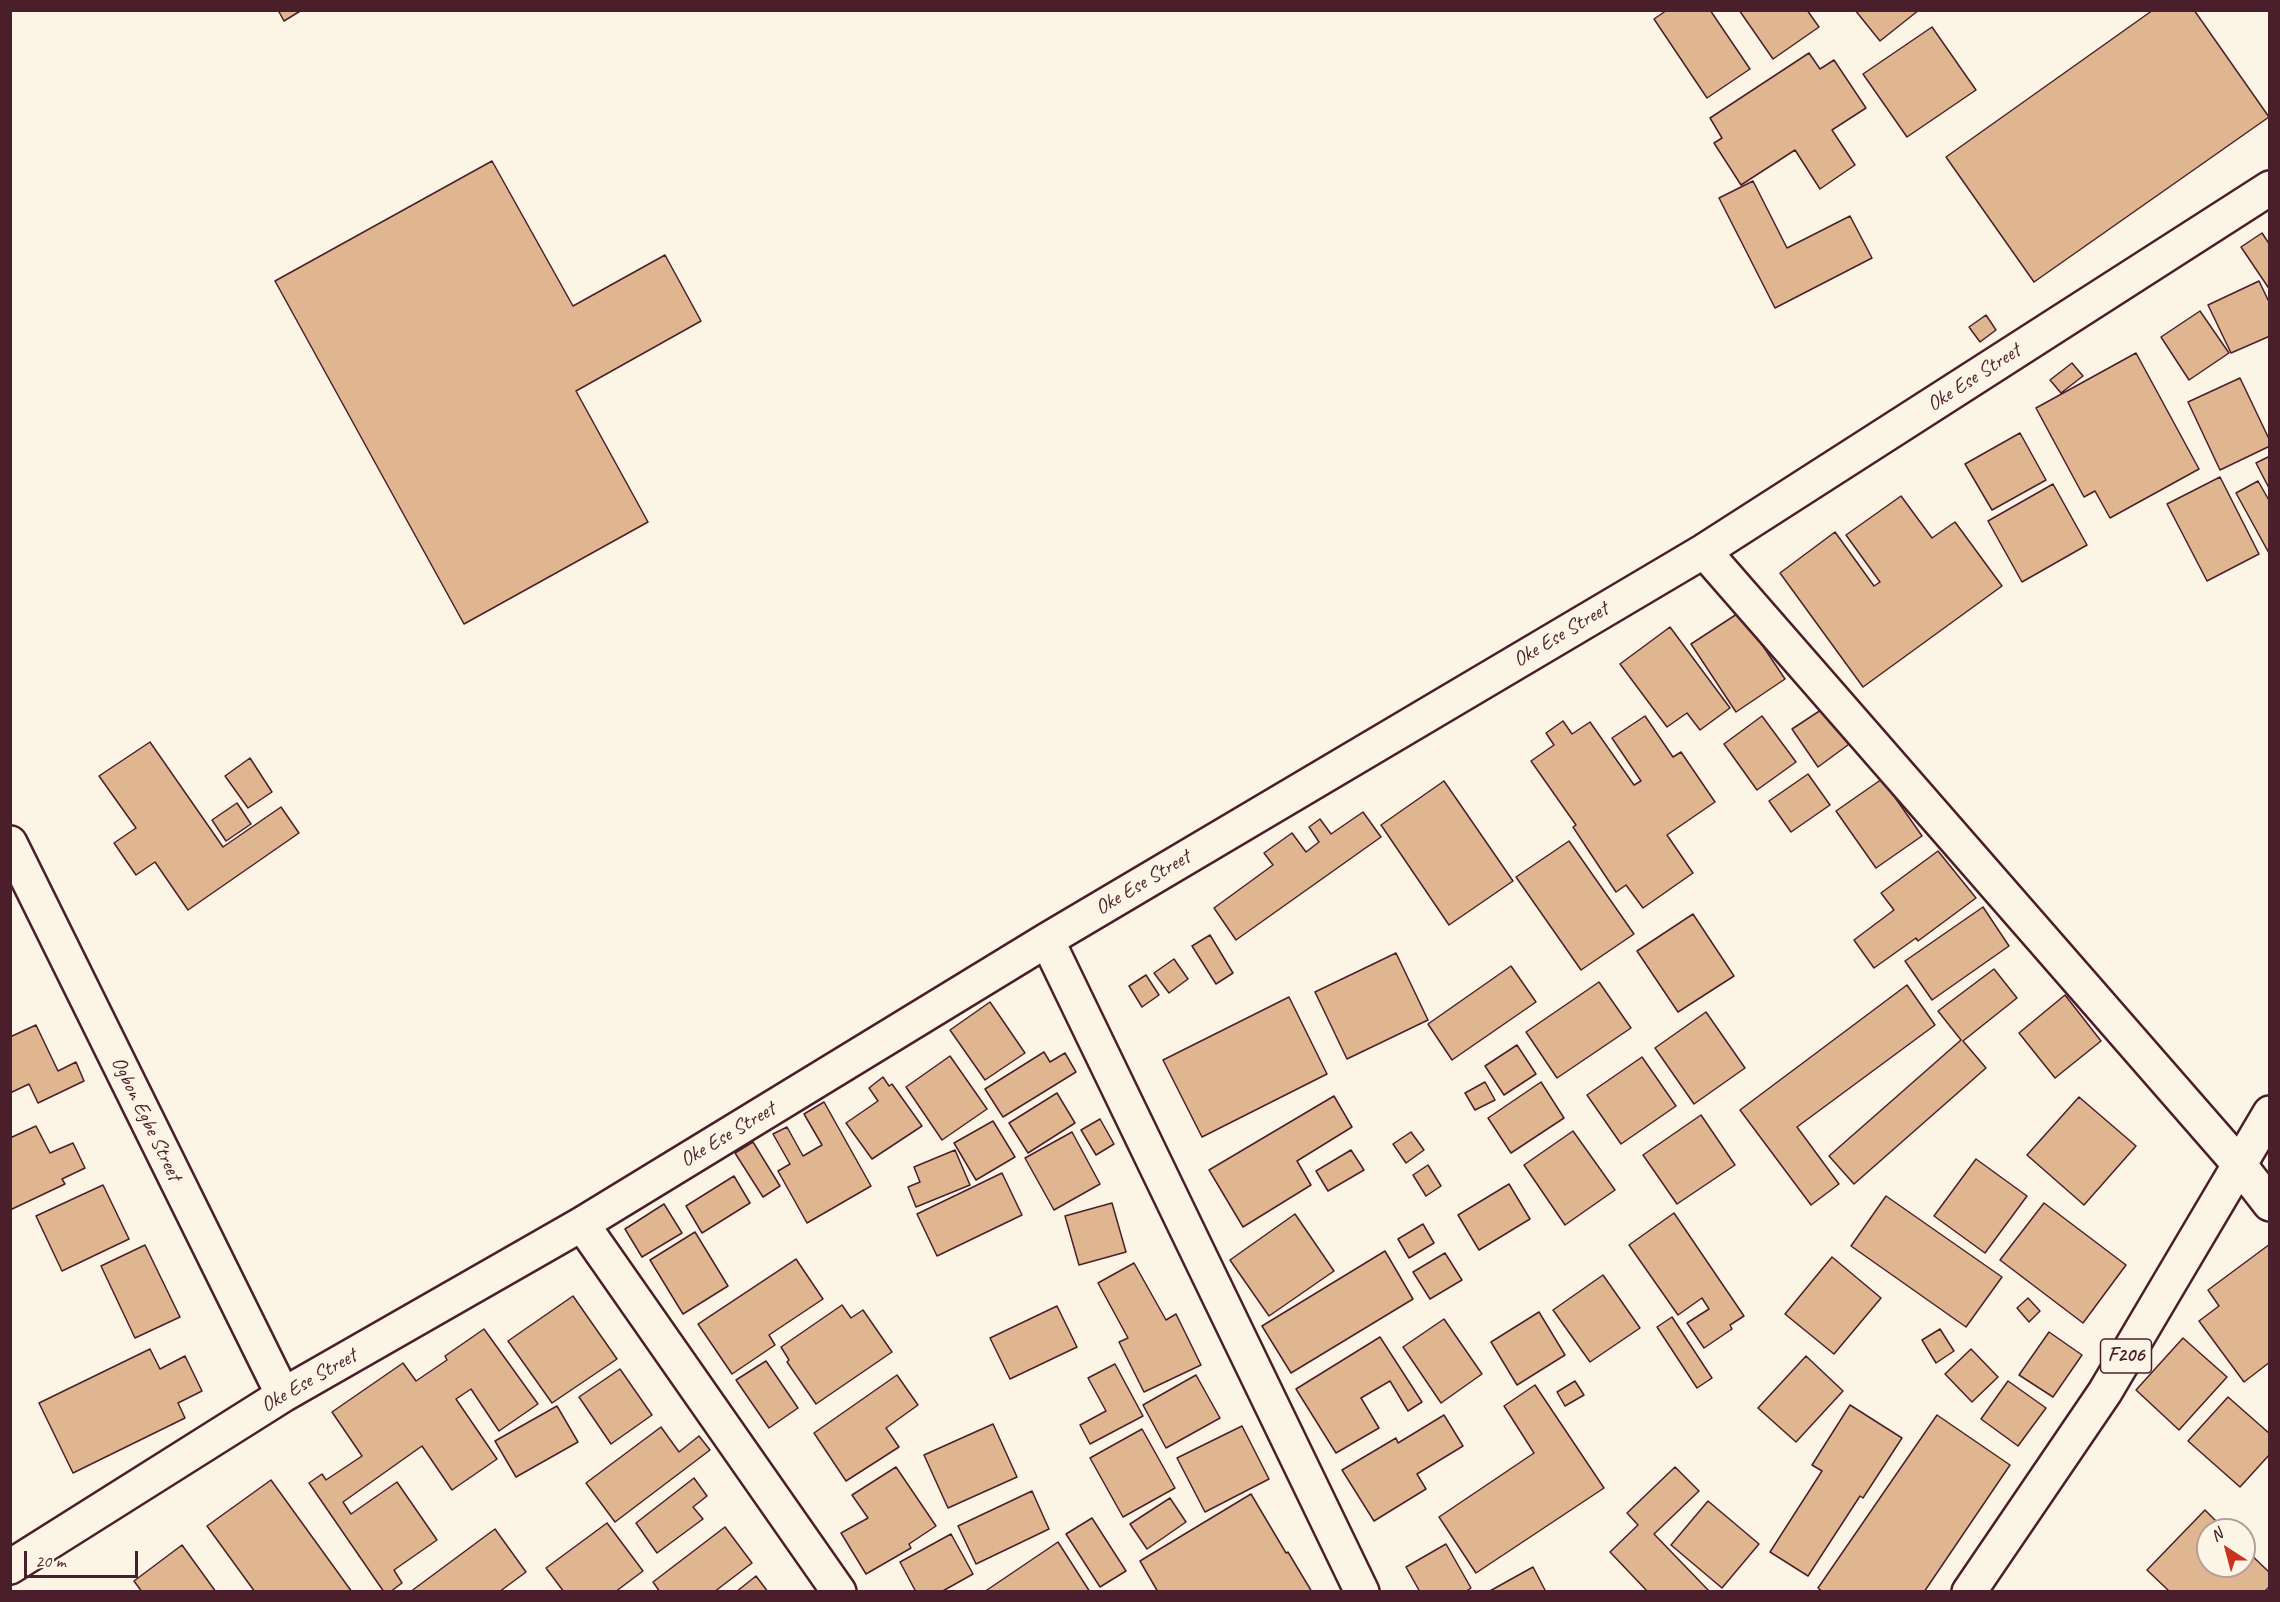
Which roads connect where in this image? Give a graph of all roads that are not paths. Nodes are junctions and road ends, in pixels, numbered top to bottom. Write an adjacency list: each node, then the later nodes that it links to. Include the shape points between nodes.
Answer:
1 (2270, 188): 2 (street, Oke Ese Street)
2 (1704, 550): 4 (street, Oke Ese Street); 6 (street)
3 (10, 843): 9 (street, Ogbon Egbe Street)
4 (1047, 940): 8 (street, Oke Ese Street); 12 (street)
5 (2270, 1113): 6 (street, F206)
6 (2238, 1163): 7 (street); 13 (street, F206, via 2105,1392)
7 (2270, 1204)
8 (582, 1224): 9 (street, Oke Ese Street); 11 (street)
9 (283, 1395): 10 (street, Oke Ese Street)
10 (10, 1567)
11 (839, 1592)
12 (1362, 1592)
13 (1969, 1592)

